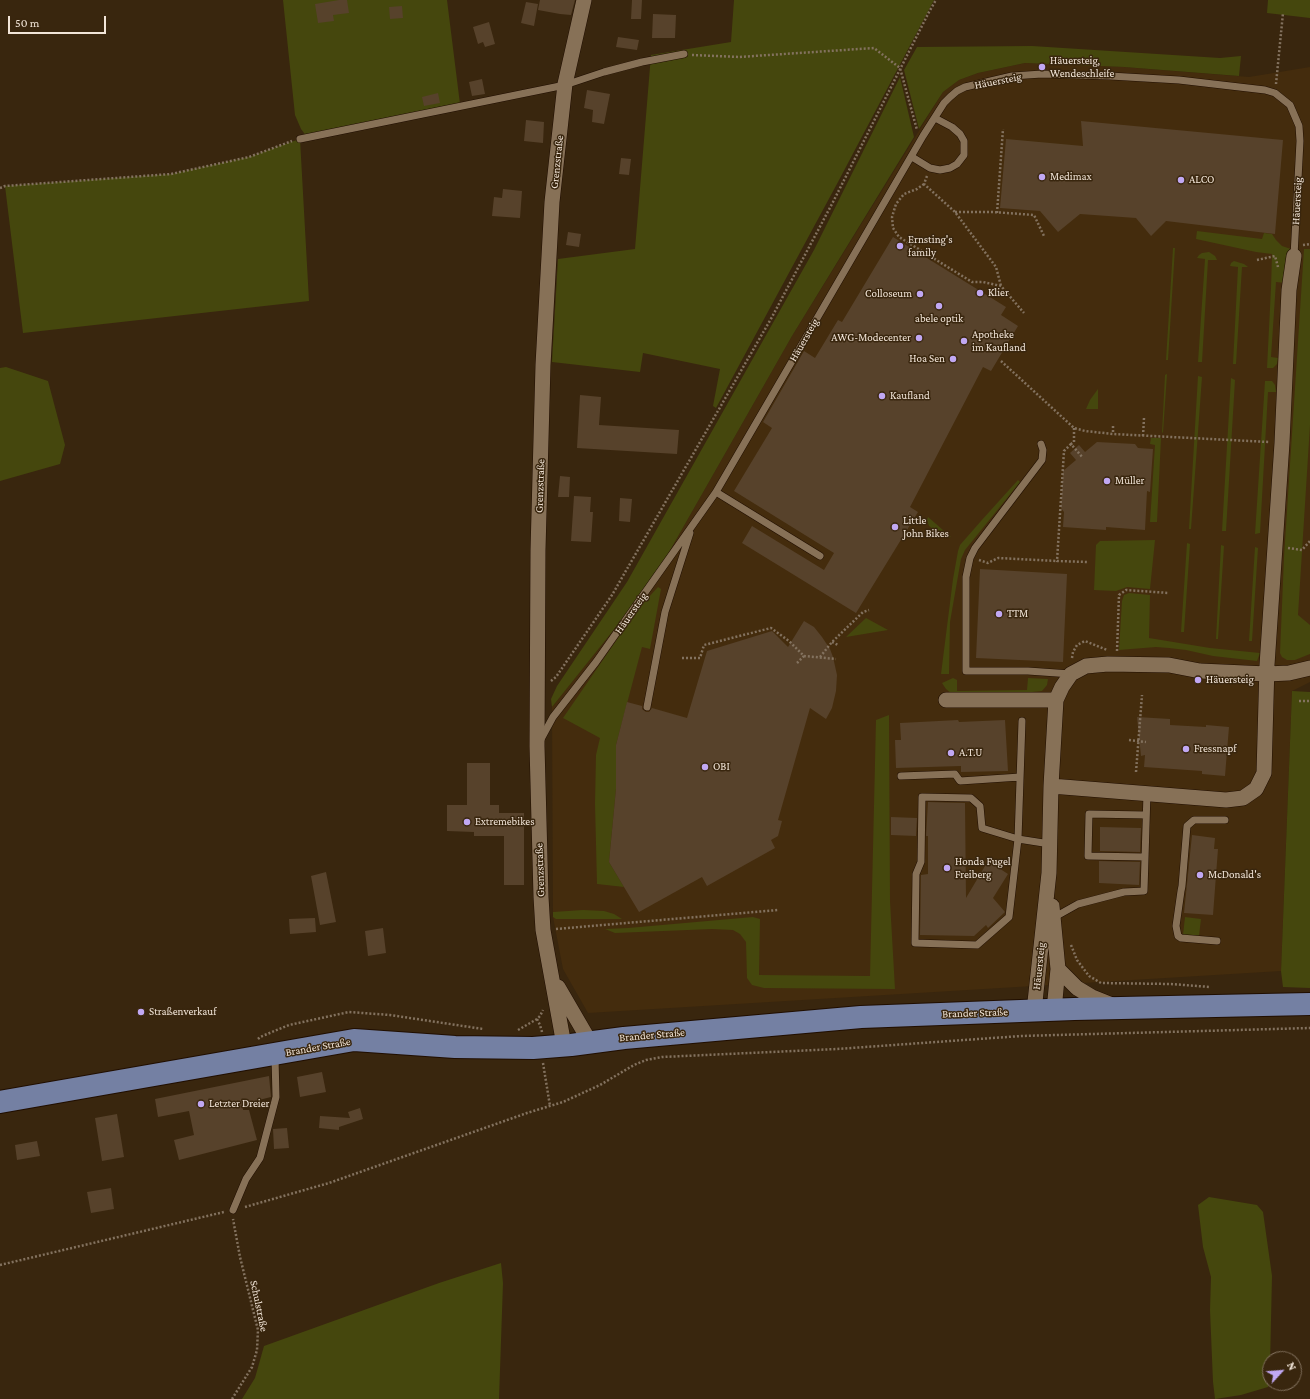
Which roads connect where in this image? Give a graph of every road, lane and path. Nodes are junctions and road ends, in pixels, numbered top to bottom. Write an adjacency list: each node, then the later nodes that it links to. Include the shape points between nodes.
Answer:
1 (584, 0): 6 (street, Grenzstraße)
2 (936, 0): 5 (path)
3 (1283, 12): 7 (path)
4 (684, 54): 5 (path, via 739,57 874,48); 6 (lane, via 642,62)
5 (900, 68): 11 (path); 55 (path, via 772,317 612,595 556,677)
6 (565, 85): 10 (lane); 55 (street, Grenzstraße, via 552,202 543,365 538,550)
7 (1275, 93): 8 (lane, Häuersteig, via 1179,80 1042,74 1012,76 965,87 950,97); 19 (lane, Häuersteig, via 1290,105 1300,126)
8 (935, 118): 11 (lane, Häuersteig); 13 (lane, via 960,134 965,151 957,164 950,168)
9 (1003, 129): 17 (path)
10 (300, 139): 15 (path, via 250,157 171,174)
11 (920, 142): 12 (lane, Häuersteig)
12 (912, 157): 13 (lane); 34 (lane, Häuersteig)
13 (930, 168): 14 (path)
14 (924, 184): 16 (path); 21 (path, via 904,194 896,204 892,217 893,228 899,237 972,282)
15 (0, 188)
16 (954, 212): 17 (path); 21 (path, via 996,267)
17 (997, 213): 18 (path, via 1034,214)
18 (1044, 236)
19 (1294, 256): 22 (street, Häuersteig)
20 (1257, 260): 22 (path, via 1275,256 1282,281)
21 (1001, 286): 23 (path)
22 (1289, 290): 30 (street, Häuersteig)
23 (1024, 314)
24 (1001, 361): 27 (path)
25 (1144, 418): 29 (path)
26 (1113, 426): 28 (path)
27 (1074, 428): 28 (path, via 1085,432); 32 (path, via 1074,442)
28 (1113, 434): 29 (path)
29 (1143, 436): 30 (path)
30 (1282, 443): 54 (street, Häuersteig)
31 (1041, 444): 39 (lane, via 1042,460 974,548)
32 (1071, 444): 33 (path); 40 (path, via 1064,451)
33 (1083, 458)
34 (716, 492): 35 (lane, Häuersteig); 38 (lane)
35 (692, 527): 61 (lane, via 665,612); 66 (lane, Häuersteig, via 596,662 553,717)
36 (1310, 541): 37 (path, via 1305,549)
37 (1289, 549)
38 (820, 556)
39 (970, 558): 40 (path, via 988,563 998,558); 53 (lane, via 966,577 966,671)
40 (1057, 561): 41 (path)
41 (1088, 562)
42 (1169, 593): 44 (path, via 1126,590 1119,595 1116,654)
43 (869, 610): 45 (path, via 863,612)
44 (1086, 641)
45 (832, 642): 46 (path); 48 (path)
46 (838, 645)
47 (804, 656): 48 (path); 49 (path, via 771,628 704,645 700,658); 51 (path)
48 (820, 657): 50 (path)
49 (682, 658)
50 (836, 659)
51 (797, 663)
52 (1310, 668): 54 (street, via 1289,673)
53 (1071, 674): 54 (street, via 1086,666 1108,664 1168,665 1200,671); 58 (street, Häuersteig)
54 (1267, 674): 71 (street, Häuersteig, via 1264,773 1256,789 1243,798 1226,800)
55 (538, 690): 66 (street, Grenzstraße)
56 (1142, 695): 64 (path)
57 (946, 700): 58 (street)
58 (1056, 700): 70 (street, Häuersteig)
59 (1299, 701): 60 (path)
60 (1310, 701)
61 (647, 707)
62 (1022, 722): 69 (lane)
63 (1129, 740): 64 (path)
64 (1139, 742): 65 (path); 67 (path)
65 (1146, 742)
66 (537, 746): 80 (street, Grenzstraße)
67 (1136, 772)
68 (901, 776): 69 (lane, via 955,774 960,781)
69 (1020, 777): 74 (lane)
70 (1051, 786): 71 (street, Häuersteig); 75 (street, Häuersteig)
71 (1147, 793): 72 (lane)
72 (1146, 815): 76 (lane); 76 (lane, via 1089,814 1088,856)
73 (1225, 820): 81 (lane, via 1194,820 1187,826 1176,926 1181,938)
74 (1018, 839): 74 (lane, via 982,828 980,806 971,798 922,797 921,862 916,874 915,943 977,945 1009,917); 75 (lane)
75 (1050, 844): 77 (street, Häuersteig)
76 (1145, 857): 79 (lane, via 1144,891 1124,892 1078,904)
77 (1050, 873): 79 (street, Häuersteig); 89 (street, Häuersteig)
78 (778, 910): 80 (path)
79 (1053, 918): 83 (street, Häuersteig)
80 (543, 930): 84 (street, Grenzstraße)
81 (1217, 941)
82 (1070, 943): 85 (path, via 1077,960 1089,976)
83 (1058, 969): 88 (street, Häuersteig, via 1077,988); 89 (street, Häuersteig)
84 (551, 973): 93 (street, Grenzstraße); 94 (street, Grenzstraße)
85 (1101, 983)
86 (1310, 1004): 88 (main road, Brander Straße)
87 (544, 1008): 92 (path, via 537,1020)
88 (1119, 1008): 89 (main road, Brander Straße)
89 (1044, 1010): 93 (main road, Brander Straße, via 861,1017)
90 (1310, 1028): 98 (path, via 1021,1036 836,1049 662,1057 634,1065 600,1086 563,1102 526,1112 329,1183)
91 (489, 1030): 96 (path, via 390,1015 349,1012 289,1025 260,1037 254,1043)
92 (513, 1031)
93 (590, 1042): 94 (main road, Brander Straße)
94 (564, 1045): 95 (main road, Brander Straße, via 533,1048 354,1040)
95 (275, 1054): 96 (main road, Brander Straße); 98 (lane, via 276,1097 260,1158 246,1179)
96 (253, 1058): 97 (main road, Brander Straße)
97 (0, 1102)
98 (233, 1210): 99 (path); 100 (path, Schulstraße, via 240,1257 258,1330 257,1350 252,1368)
99 (0, 1265)
100 (232, 1399)

